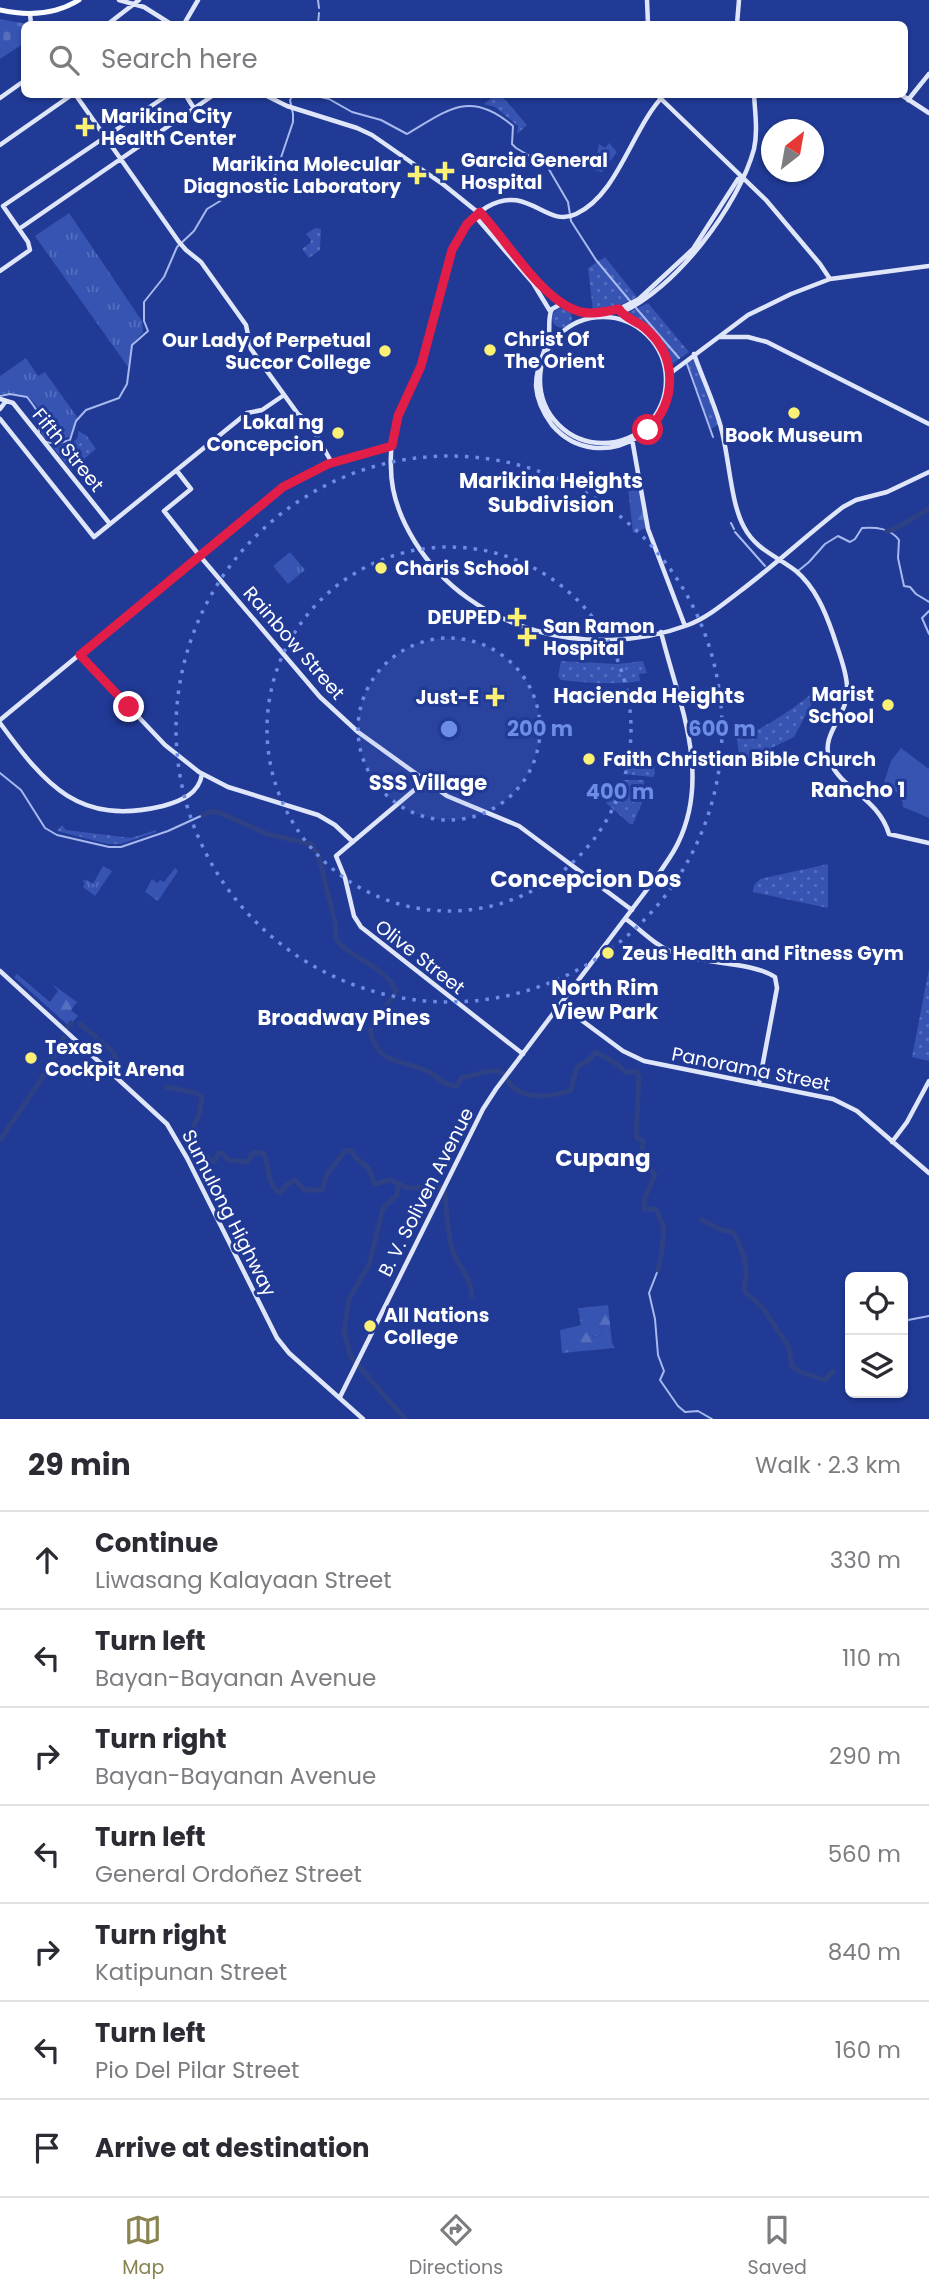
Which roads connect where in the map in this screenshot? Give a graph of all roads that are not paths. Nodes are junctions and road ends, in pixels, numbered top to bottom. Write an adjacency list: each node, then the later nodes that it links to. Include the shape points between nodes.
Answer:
1 (79, 0): 8 (main road, via 54,11)
2 (119, 0): 6 (street)
3 (198, 0): 12 (street)
4 (647, 0): 13 (street)
5 (738, 0): 14 (street)
6 (137, 2): 10 (street); 11 (street)
7 (0, 10): 8 (main road)
8 (30, 14): 9 (street)
9 (31, 21)
10 (112, 21)
11 (166, 21)
12 (186, 21)
13 (648, 21)
14 (737, 21)
15 (929, 74): 27 (street)
16 (21, 83): 17 (street)
17 (0, 98)
18 (68, 98): 31 (street)
19 (77, 98): 30 (street)
20 (163, 98): 30 (street)
21 (188, 98): 28 (street)
22 (210, 98): 28 (street)
23 (271, 98): 34 (street, via 372,135)
24 (754, 98): 33 (street, via 755,140)
25 (905, 98): 27 (street)
26 (660, 99): 33 (street); 34 (street, via 605,188 583,210 557,217 516,200 495,203)
27 (908, 100): 29 (street)
28 (195, 110): 32 (street)
29 (929, 113)
30 (106, 138): 32 (street); 35 (street, via 3,206)
31 (0, 145)
32 (122, 160): 35 (street); 49 (street, via 246,325 251,349)
33 (742, 176): 38 (street); 42 (street, via 743,183 698,249 647,298)
34 (477, 213): 39 (street); 41 (street); 55 (street, via 452,250 421,366 398,416)
35 (19, 229): 37 (street, via 30,250)
36 (929, 266): 38 (street)
37 (0, 271)
38 (830, 279): 46 (street, via 768,304)
39 (562, 304): 40 (street); 41 (street)
40 (570, 308): 42 (street); 44 (street, via 575,315)
41 (550, 311): 43 (street)
42 (619, 312): 44 (street); 48 (street, via 649,337)
43 (550, 323): 45 (street); 54 (street, via 536,382 548,419 562,434 584,445 609,447)
44 (573, 325): 45 (street)
45 (565, 330): 54 (street, via 551,345 541,369 547,409 564,429 584,440)
46 (718, 337): 47 (street); 53 (street, via 767,342)
47 (694, 354): 48 (street); 61 (street, via 720,425 743,525 764,551)
48 (668, 375): 54 (street, via 665,402 654,424)
49 (284, 395): 56 (street, via 308,421); 57 (street, via 262,410 247,413)
50 (3, 400): 51 (street); 59 (street, Fifth Street, via 13,403)
51 (0, 409)
52 (0, 419): 59 (street, via 94,537)
53 (929, 424)
54 (632, 439): 62 (street, via 649,529)
55 (392, 446): 56 (street); 63 (street, via 393,486 409,530 434,567 475,604 522,627 562,636 611,638)
56 (332, 463): 60 (street, via 283,487)
57 (177, 471): 59 (street); 60 (street, Rainbow Street, via 191,489 164,510)
58 (929, 472): 61 (street, via 843,507)
59 (110, 524)
60 (199, 555): 64 (street); 67 (street, Rainbow Street, via 320,697 358,732)
61 (779, 559): 62 (street, via 720,607); 69 (street, via 817,596 844,672 847,697 829,737 829,760 879,812 889,834)
62 (685, 626): 63 (street)
63 (661, 632): 70 (street, B. V. Soliven Avenue, via 685,721 694,782 679,841)
64 (80, 655): 65 (street); 66 (street, via 165,746)
65 (0, 722): 66 (street, via 41,775 92,808 120,812 173,803 189,796)
66 (202, 774): 68 (street, via 318,815)
67 (425, 781): 68 (street); 70 (street, Rainbow Street, via 464,804 519,826)
68 (353, 842): 74 (street, Olive Street, via 336,856 361,928)
69 (929, 843)
70 (632, 910): 71 (street, B. V. Soliven Avenue)
71 (626, 919): 73 (street, B. V. Soliven Avenue); 76 (street, via 674,953 775,976 777,988)
72 (0, 971): 79 (street, Sumulong Highway, via 167,1124 277,1338)
73 (561, 1005): 74 (street, B. V. Soliven Avenue); 76 (street, Panorama Street, via 637,1059)
74 (523, 1054): 79 (street, B. V. Soliven Avenue, via 475,1124)
75 (929, 1081): 77 (street)
76 (759, 1084): 77 (street, Panorama Street, via 833,1099 857,1111)
77 (892, 1142): 78 (street, Panorama Street)
78 (929, 1173)
79 (340, 1397): 80 (street, Sumulong Highway)
80 (363, 1419)

